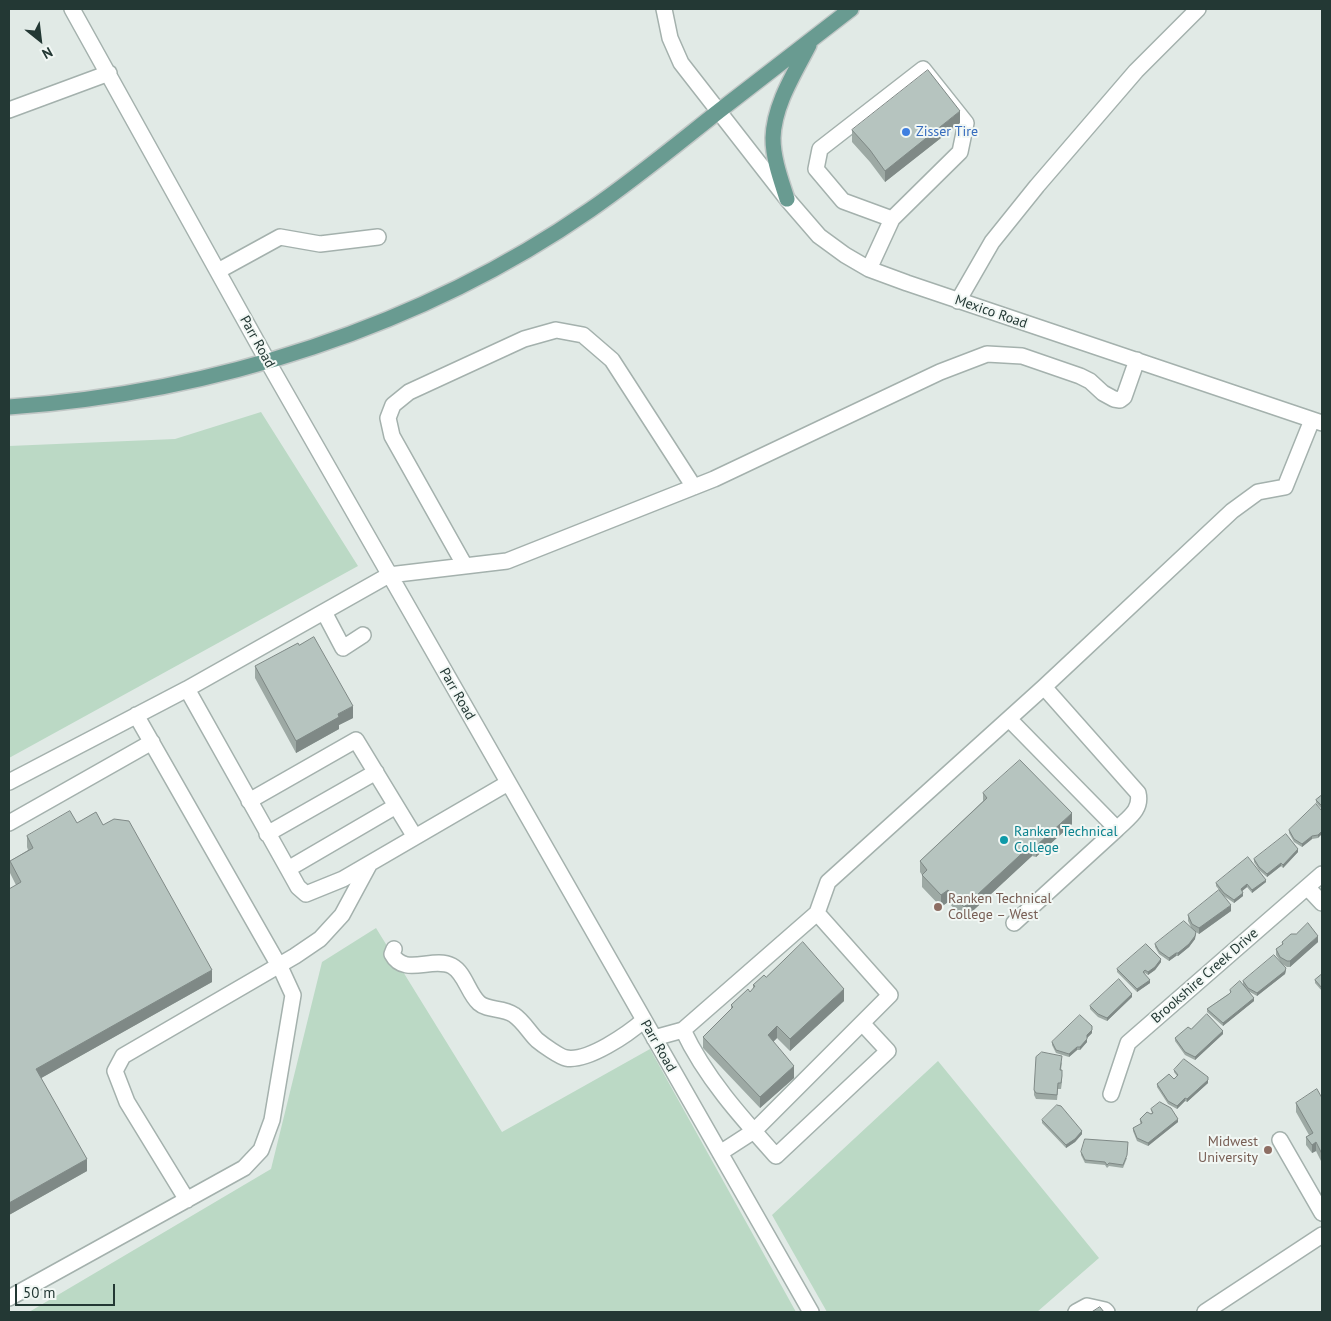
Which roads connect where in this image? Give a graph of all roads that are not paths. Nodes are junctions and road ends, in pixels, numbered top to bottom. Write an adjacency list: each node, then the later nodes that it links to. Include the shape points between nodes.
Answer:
1 (72, 9): 6 (street, Parr Road)
2 (664, 9): 8 (street, Mexico Road, via 670,38 681,63)
3 (851, 9): 5 (main road)
4 (1198, 9): 14 (street, via 1136,72 1037,186 992,242)
5 (811, 40): 8 (main road); 9 (main road, via 777,112 773,139)
6 (109, 74): 7 (street); 13 (street, Parr Road)
7 (9, 110)
8 (719, 112): 9 (street, Mexico Road); 16 (main road, via 589,211 504,262 375,324)
9 (787, 199): 12 (street, Mexico Road, via 819,236)
10 (892, 219): 10 (street, via 960,152 966,124 923,69 820,149 816,169 843,201); 12 (street)
11 (378, 237): 13 (street, via 320,244 280,237)
12 (869, 269): 14 (street, Mexico Road)
13 (218, 270): 16 (street, Parr Road)
14 (958, 301): 15 (street, Mexico Road)
15 (1137, 360): 18 (street, Mexico Road); 19 (street, via 1124,397 1120,400 1103,393 1090,381 1054,366 1022,356 987,354 940,372)
16 (268, 362): 17 (main road, via 121,395); 21 (street, Parr Road)
17 (9, 406)
18 (1317, 421): 24 (street, via 1285,487 1258,492 1232,511)
19 (694, 487): 20 (street, via 506,561); 20 (street, via 612,360 583,335 556,330 524,339 409,392 393,406 388,418 392,436)
20 (465, 566): 21 (street)
21 (389, 575): 22 (street); 31 (street, Parr Road)
22 (324, 612): 23 (street, via 343,648); 25 (street)
23 (364, 635)
24 (1044, 687): 27 (street); 35 (street, via 1138,793 1138,809)
25 (187, 689): 26 (street); 32 (street)
26 (136, 715): 28 (street); 30 (street)
27 (1009, 719): 35 (street); 43 (street, via 828,882)
28 (152, 742): 34 (street); 46 (street)
29 (376, 772): 32 (street, via 356,740); 33 (street); 36 (street)
30 (9, 782)
31 (508, 783): 37 (street); 47 (street, Parr Road)
32 (248, 801): 36 (street)
33 (396, 806): 37 (street); 39 (street)
34 (9, 823)
35 (1117, 829): 44 (street)
36 (267, 834): 39 (street)
37 (415, 837): 38 (street)
38 (370, 864): 39 (street, via 306,894); 46 (street, via 342,915 320,939)
39 (288, 869)
40 (1322, 874): 41 (street, Brookshire Creek Drive)
41 (1307, 886): 42 (street); 51 (street, Brookshire Creek Drive, via 1128,1043)
42 (1322, 903)
43 (817, 913): 48 (street, via 890,995); 49 (street)
44 (1014, 923)
45 (394, 949): 47 (street, via 392,954 401,964 451,965 482,1005 509,1011 539,1041 565,1058 591,1054)
46 (279, 965): 55 (street, via 293,995 272,1120 261,1150 244,1168); 55 (street, via 123,1056 115,1071 127,1102)
47 (644, 1020): 50 (street, Parr Road)
48 (862, 1023): 52 (street); 52 (street, via 888,1051 776,1156)
49 (683, 1030): 50 (street); 52 (street, via 717,1086)
50 (654, 1038): 54 (street, Parr Road)
51 (1111, 1094)
52 (754, 1131): 54 (street)
53 (1280, 1140): 56 (street)
54 (720, 1153): 59 (street, Parr Road)
55 (187, 1200): 58 (street)
56 (1322, 1213)
57 (1322, 1235): 62 (street)
58 (9, 1298)
59 (811, 1312)
60 (1076, 1312): 61 (street, via 1087,1306)
61 (1107, 1312)
62 (1205, 1312)

